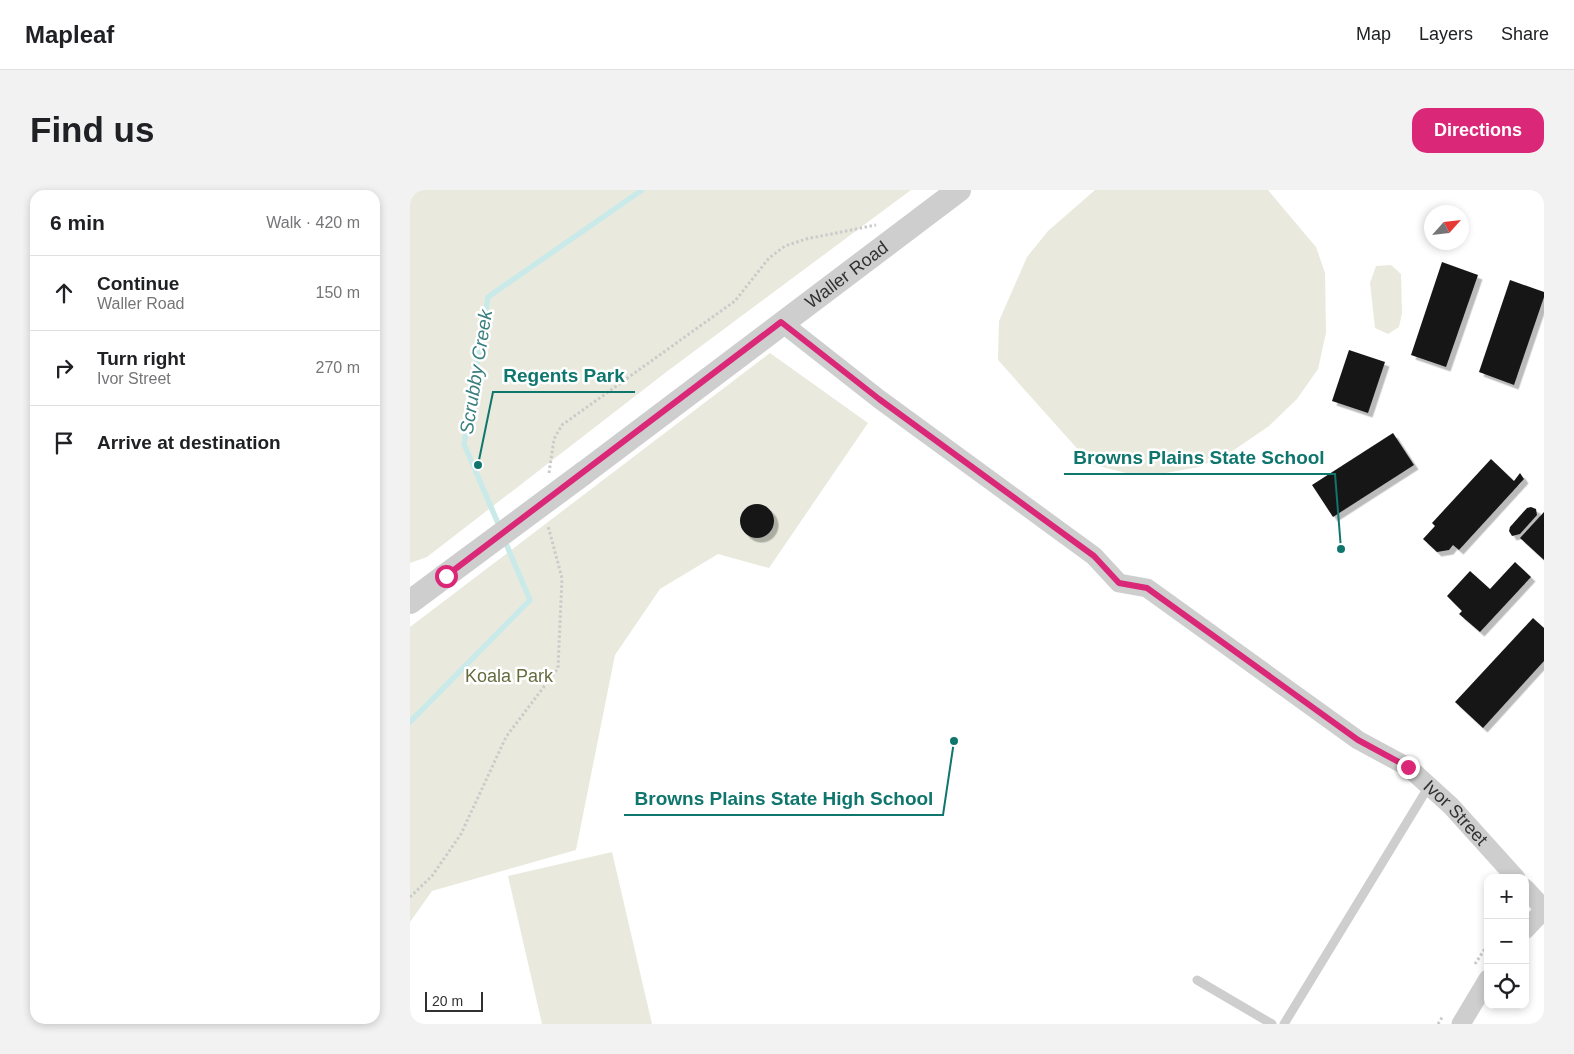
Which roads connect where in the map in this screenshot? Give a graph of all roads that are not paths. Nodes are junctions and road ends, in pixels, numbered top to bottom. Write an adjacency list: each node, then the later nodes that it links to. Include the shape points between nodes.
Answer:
1 (959, 190): 2 (street, Waller Road)
2 (781, 322): 3 (street, Waller Road, bridge); 6 (street, Ivor Street, via 879,399 1094,556 1119,583 1147,588 1358,740 1408,767)
3 (446, 576): 4 (street, Waller Road); 5 (street, Waller Road)
4 (410, 590)
5 (410, 602)
6 (1429, 786): 7 (street, Ivor Street); 14 (lane)
7 (1512, 874)
8 (1529, 893): 9 (street)
9 (1544, 910): 10 (street)
10 (1529, 926)
11 (1197, 980): 13 (lane)
12 (1484, 987): 15 (street)
13 (1272, 1024)
14 (1284, 1024)
15 (1461, 1024)

